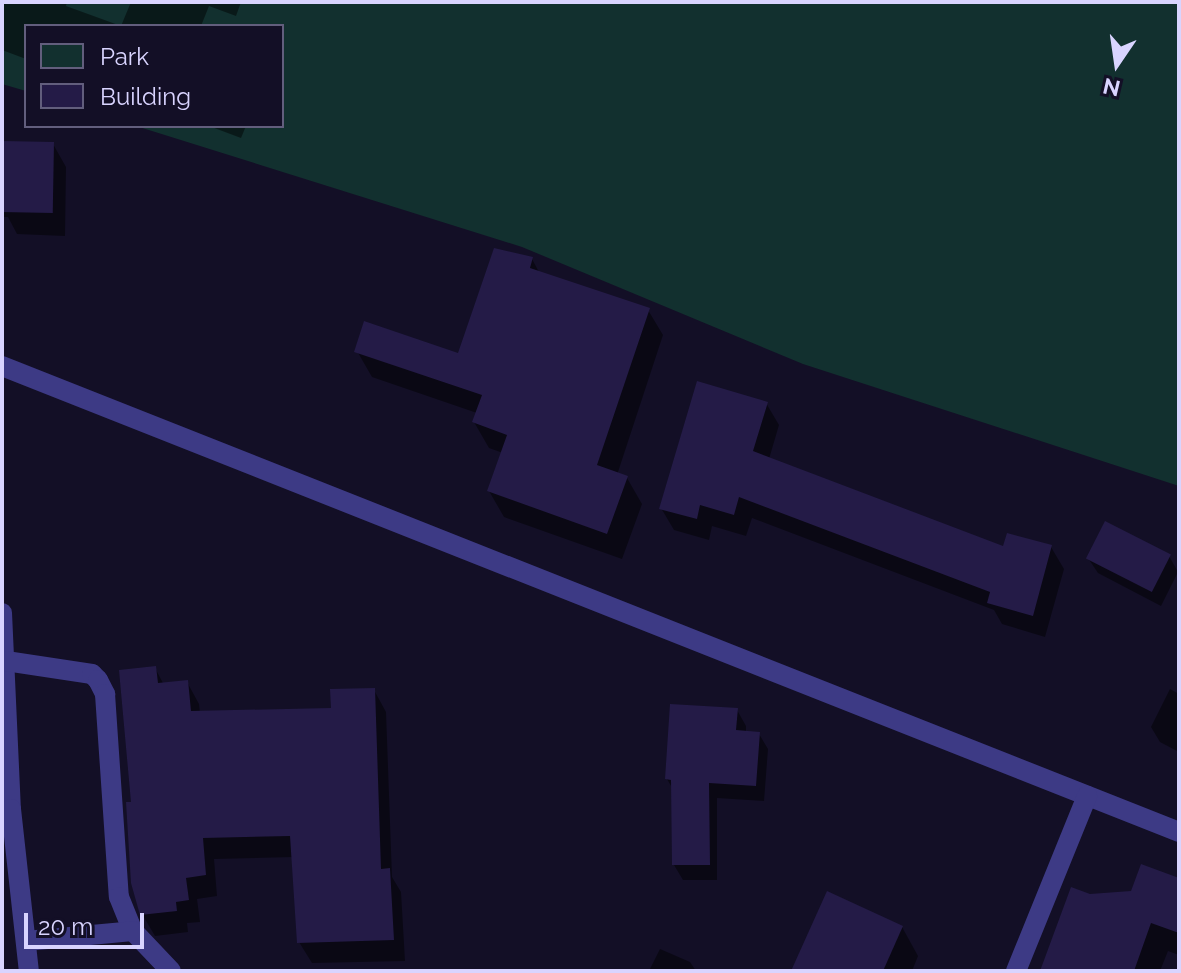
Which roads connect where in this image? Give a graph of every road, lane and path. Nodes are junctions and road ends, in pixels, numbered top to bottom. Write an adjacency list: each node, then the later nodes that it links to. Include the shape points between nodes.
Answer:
1 (2, 366): 4 (lane)
2 (2, 613): 3 (lane)
3 (6, 661): 5 (lane); 7 (lane, via 92,674 105,694 119,897)
4 (1087, 796): 6 (lane); 11 (lane)
5 (6, 809): 8 (lane)
6 (1179, 832)
7 (133, 931): 8 (lane); 10 (lane)
8 (26, 941): 9 (lane)
9 (29, 971)
10 (171, 971)
11 (1016, 971)

